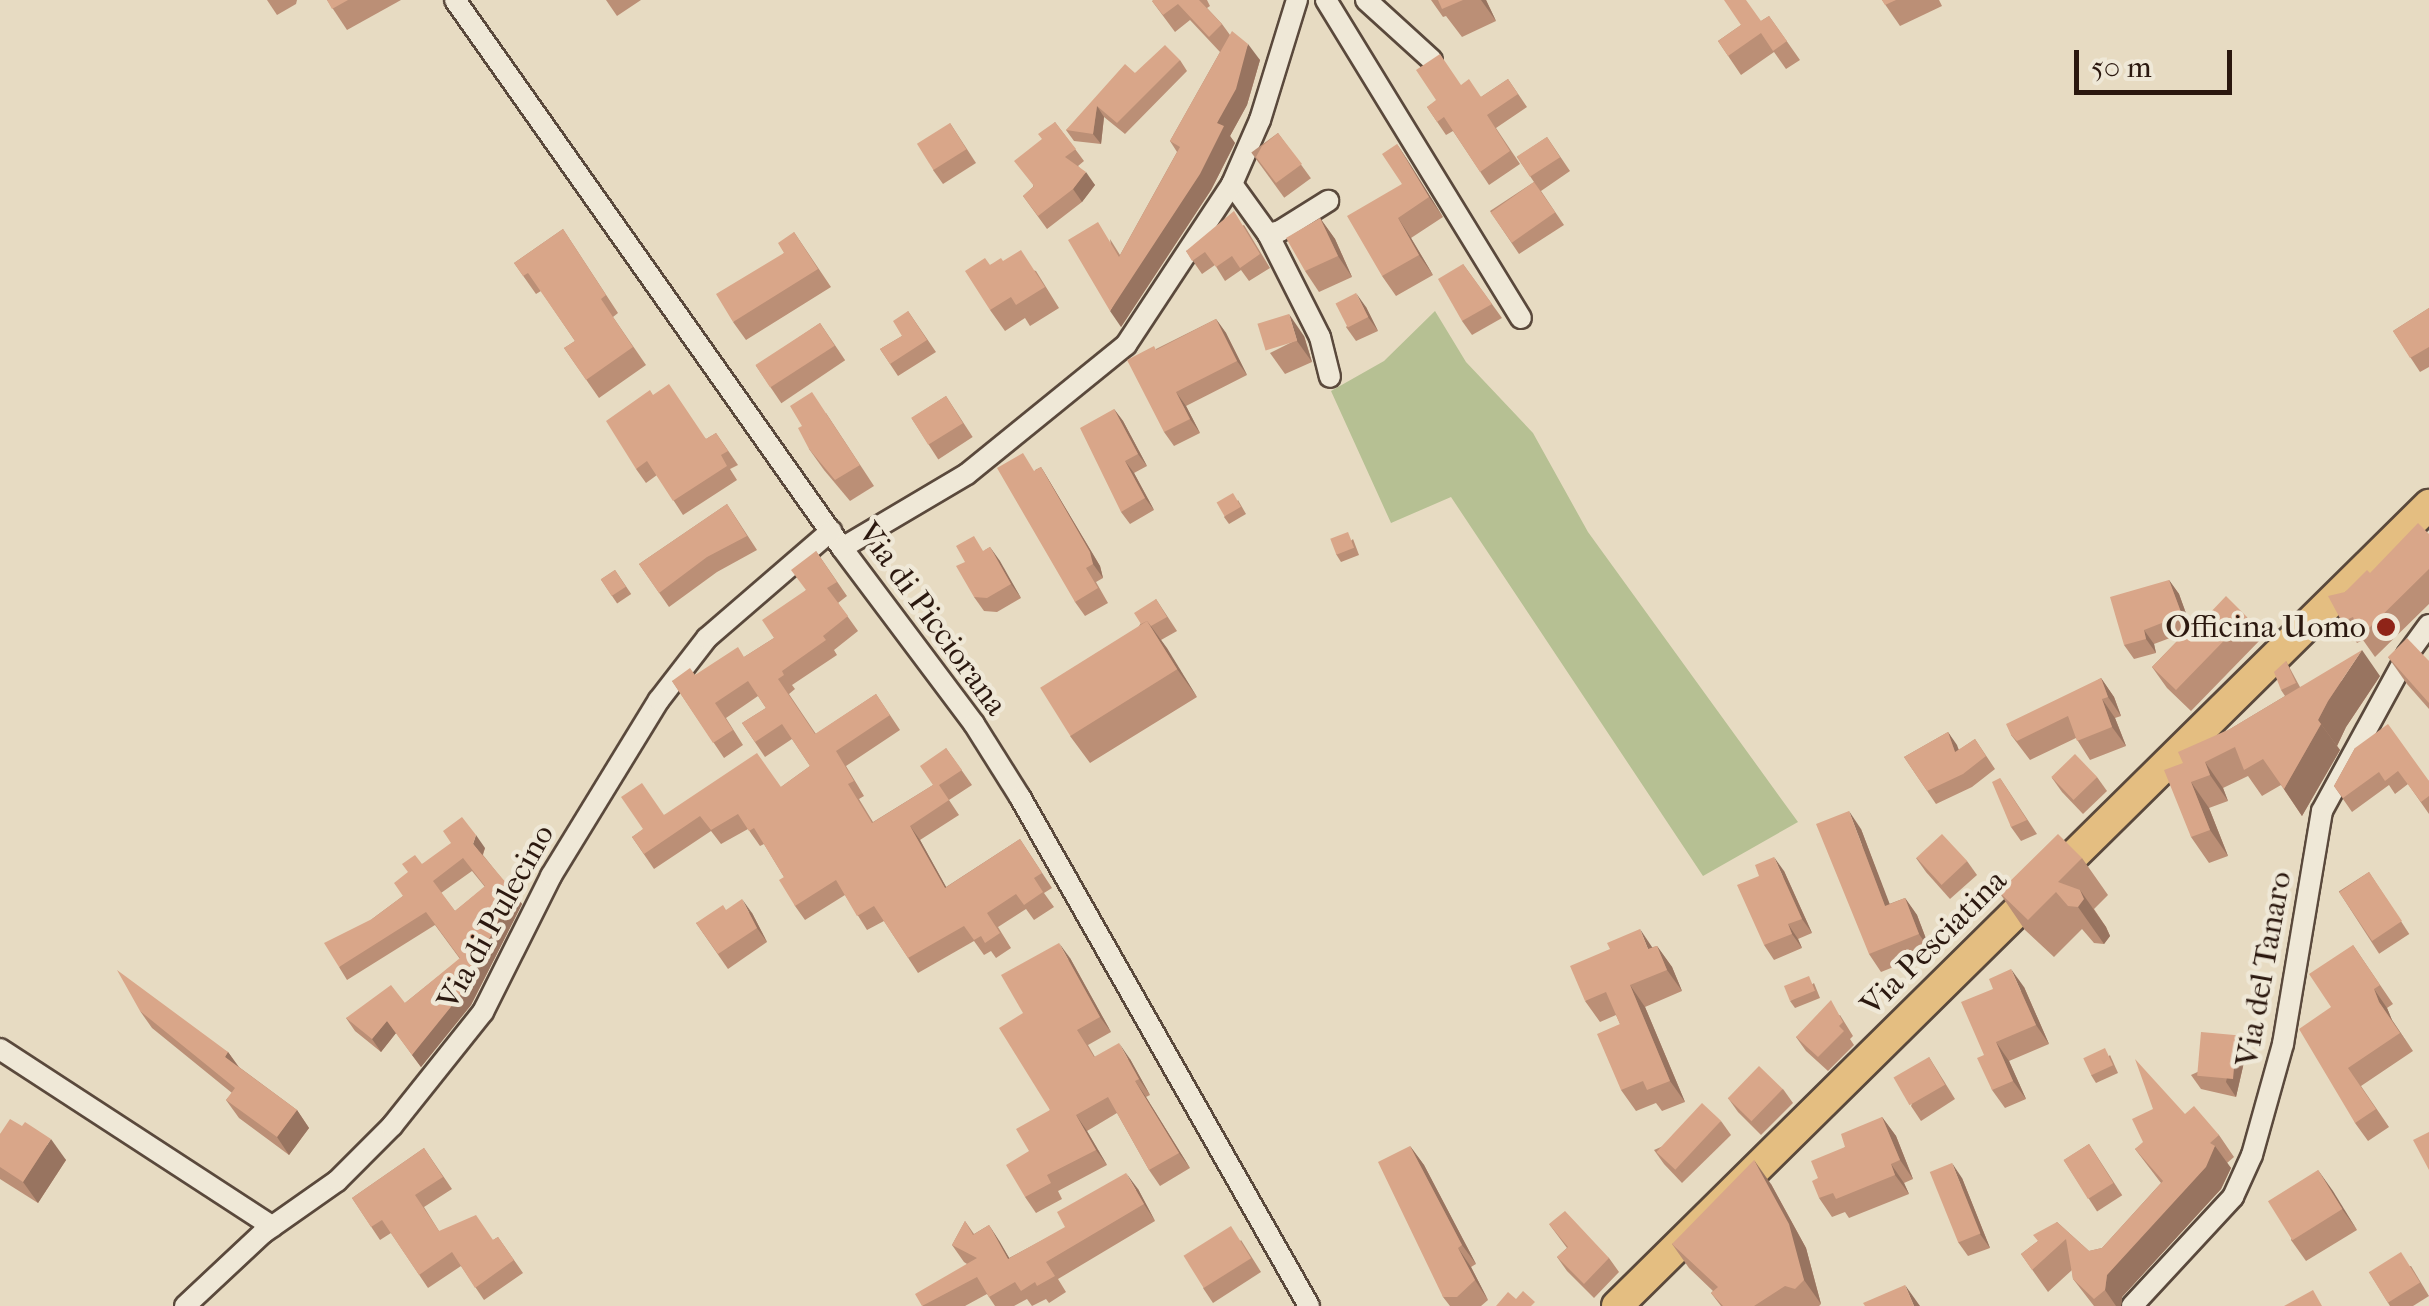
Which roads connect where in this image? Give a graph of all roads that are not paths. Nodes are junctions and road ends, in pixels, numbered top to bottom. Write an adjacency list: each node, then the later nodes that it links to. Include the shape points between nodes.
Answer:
1 (455, 0): 12 (street, Via di Picciorana)
2 (1297, 0): 6 (street, Via di Pulecino, via 1260,120)
3 (1326, 0): 9 (street)
4 (1366, 0): 5 (street)
5 (1432, 60)
6 (1232, 184): 8 (street); 12 (street, Via di Pulecino, via 1126,345 1106,364 968,474)
7 (1328, 201): 8 (street)
8 (1268, 234): 10 (street, via 1320,338)
9 (1522, 318)
10 (1330, 377)
11 (2429, 505): 18 (main road, Via Pesciatina)
12 (836, 540): 15 (street, Via di Pulecino, via 708,638 658,700 552,876 483,1012 336,1182); 17 (street, Via di Picciorana, via 974,724 1020,797)
13 (2429, 626): 19 (street, Via del Tanaro, via 2322,811 2284,1044 2252,1155 2233,1197)
14 (0, 1049): 15 (street)
15 (272, 1226): 16 (street, Via di Pulecino)
16 (185, 1306)
17 (1309, 1306)
18 (1617, 1306)
19 (2132, 1306)

